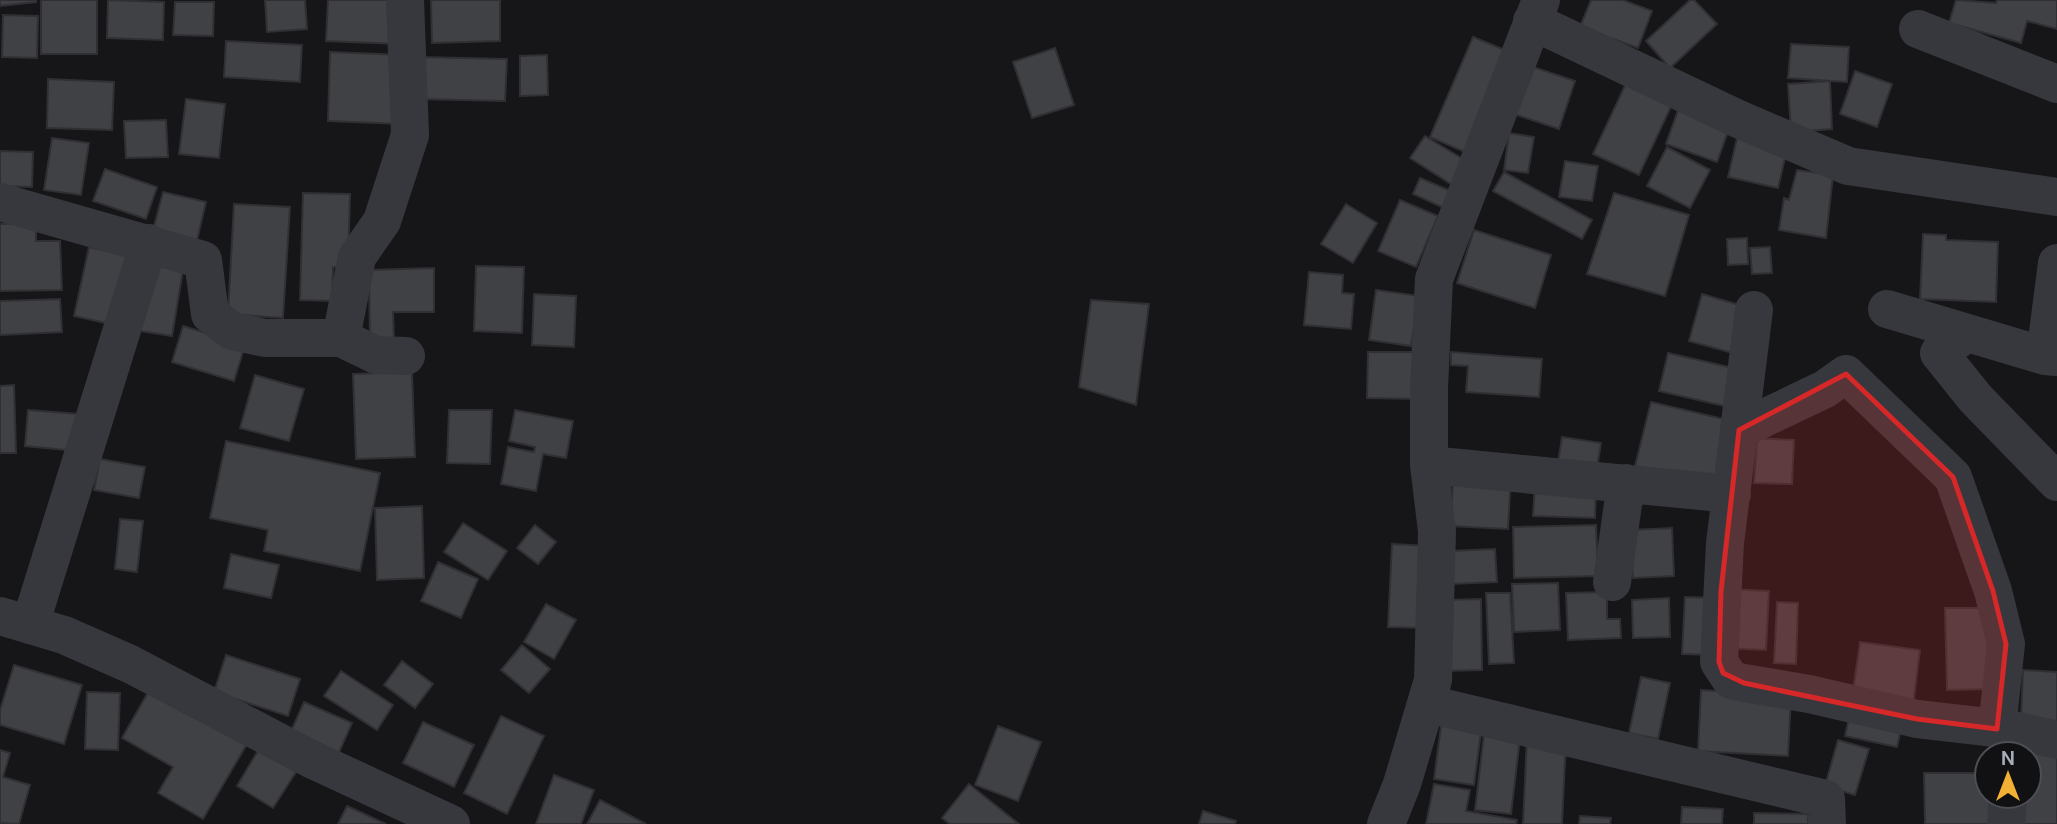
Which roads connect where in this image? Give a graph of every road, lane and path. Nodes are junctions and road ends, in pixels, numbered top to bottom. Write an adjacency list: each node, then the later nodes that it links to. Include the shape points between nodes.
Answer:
1 (405, 0): 12 (street, via 410,135 382,221 357,257)
2 (1536, 11): 5 (street, via 1736,118 1848,166); 16 (street, via 1434,279)
3 (1918, 29): 4 (street)
4 (2057, 84)
5 (2057, 197)
6 (0, 202): 7 (street)
7 (149, 243): 12 (street, via 203,260 210,314 232,331 265,338); 21 (street)
8 (2057, 263): 14 (street)
9 (1887, 309): 11 (street)
10 (1754, 310): 15 (street)
11 (1967, 333): 14 (street); 17 (street, via 1939,353 1976,399)
12 (341, 338): 13 (street, via 376,355)
13 (406, 356)
14 (2051, 357)
15 (1739, 430): 19 (street); 23 (street, via 1825,389 1846,374 1953,477 1993,591 2006,644)
16 (1429, 465): 18 (street); 22 (street, via 1437,531 1433,680)
17 (2057, 482)
18 (1626, 483): 19 (street); 20 (street)
19 (1732, 494): 23 (street, via 1718,662 1731,680)
20 (1612, 582)
21 (15, 620): 25 (street, via 64,635 130,664 311,759)
22 (1428, 704): 26 (street); 27 (street, via 1826,799)
23 (2007, 738): 24 (street)
24 (2057, 740)
25 (451, 824)
26 (1386, 824)
27 (1826, 824)

